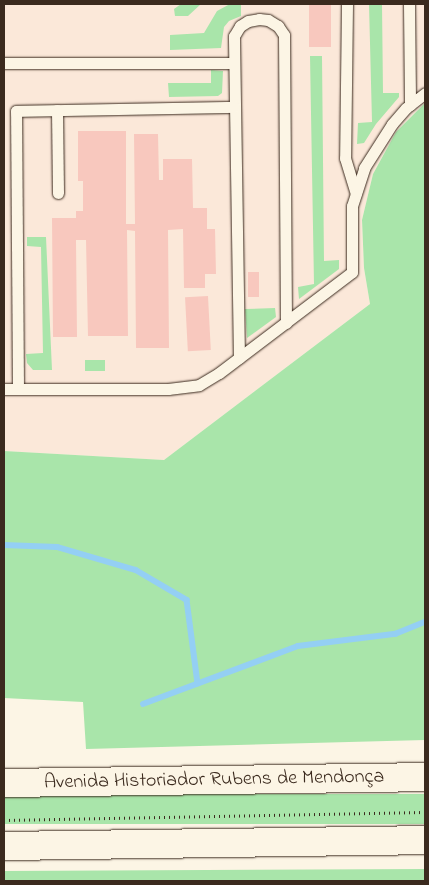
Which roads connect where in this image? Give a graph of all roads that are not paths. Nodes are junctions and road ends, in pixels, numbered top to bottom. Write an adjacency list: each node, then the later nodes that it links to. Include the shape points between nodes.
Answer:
1 (347, 4): 9 (lane, via 345,158)
2 (409, 4): 6 (lane)
3 (4, 63): 4 (lane)
4 (234, 63): 7 (lane); 11 (lane, via 234,36 240,26 259,19 278,26 284,35)
5 (425, 93): 6 (lane)
6 (410, 105): 9 (lane, via 376,147)
7 (234, 107): 8 (lane); 12 (lane)
8 (58, 110): 10 (lane); 14 (lane, via 16,111)
9 (356, 192): 11 (lane, via 351,220 352,272)
10 (58, 193)
11 (286, 323): 12 (lane)
12 (239, 358): 14 (lane, via 210,380 187,388)
13 (4, 389): 14 (lane)
14 (18, 389)
15 (425, 777): 16 (main road, Avenida Historiador Rubens de Mendonça)
16 (4, 783)
17 (425, 840): 18 (main road)
18 (4, 846)

